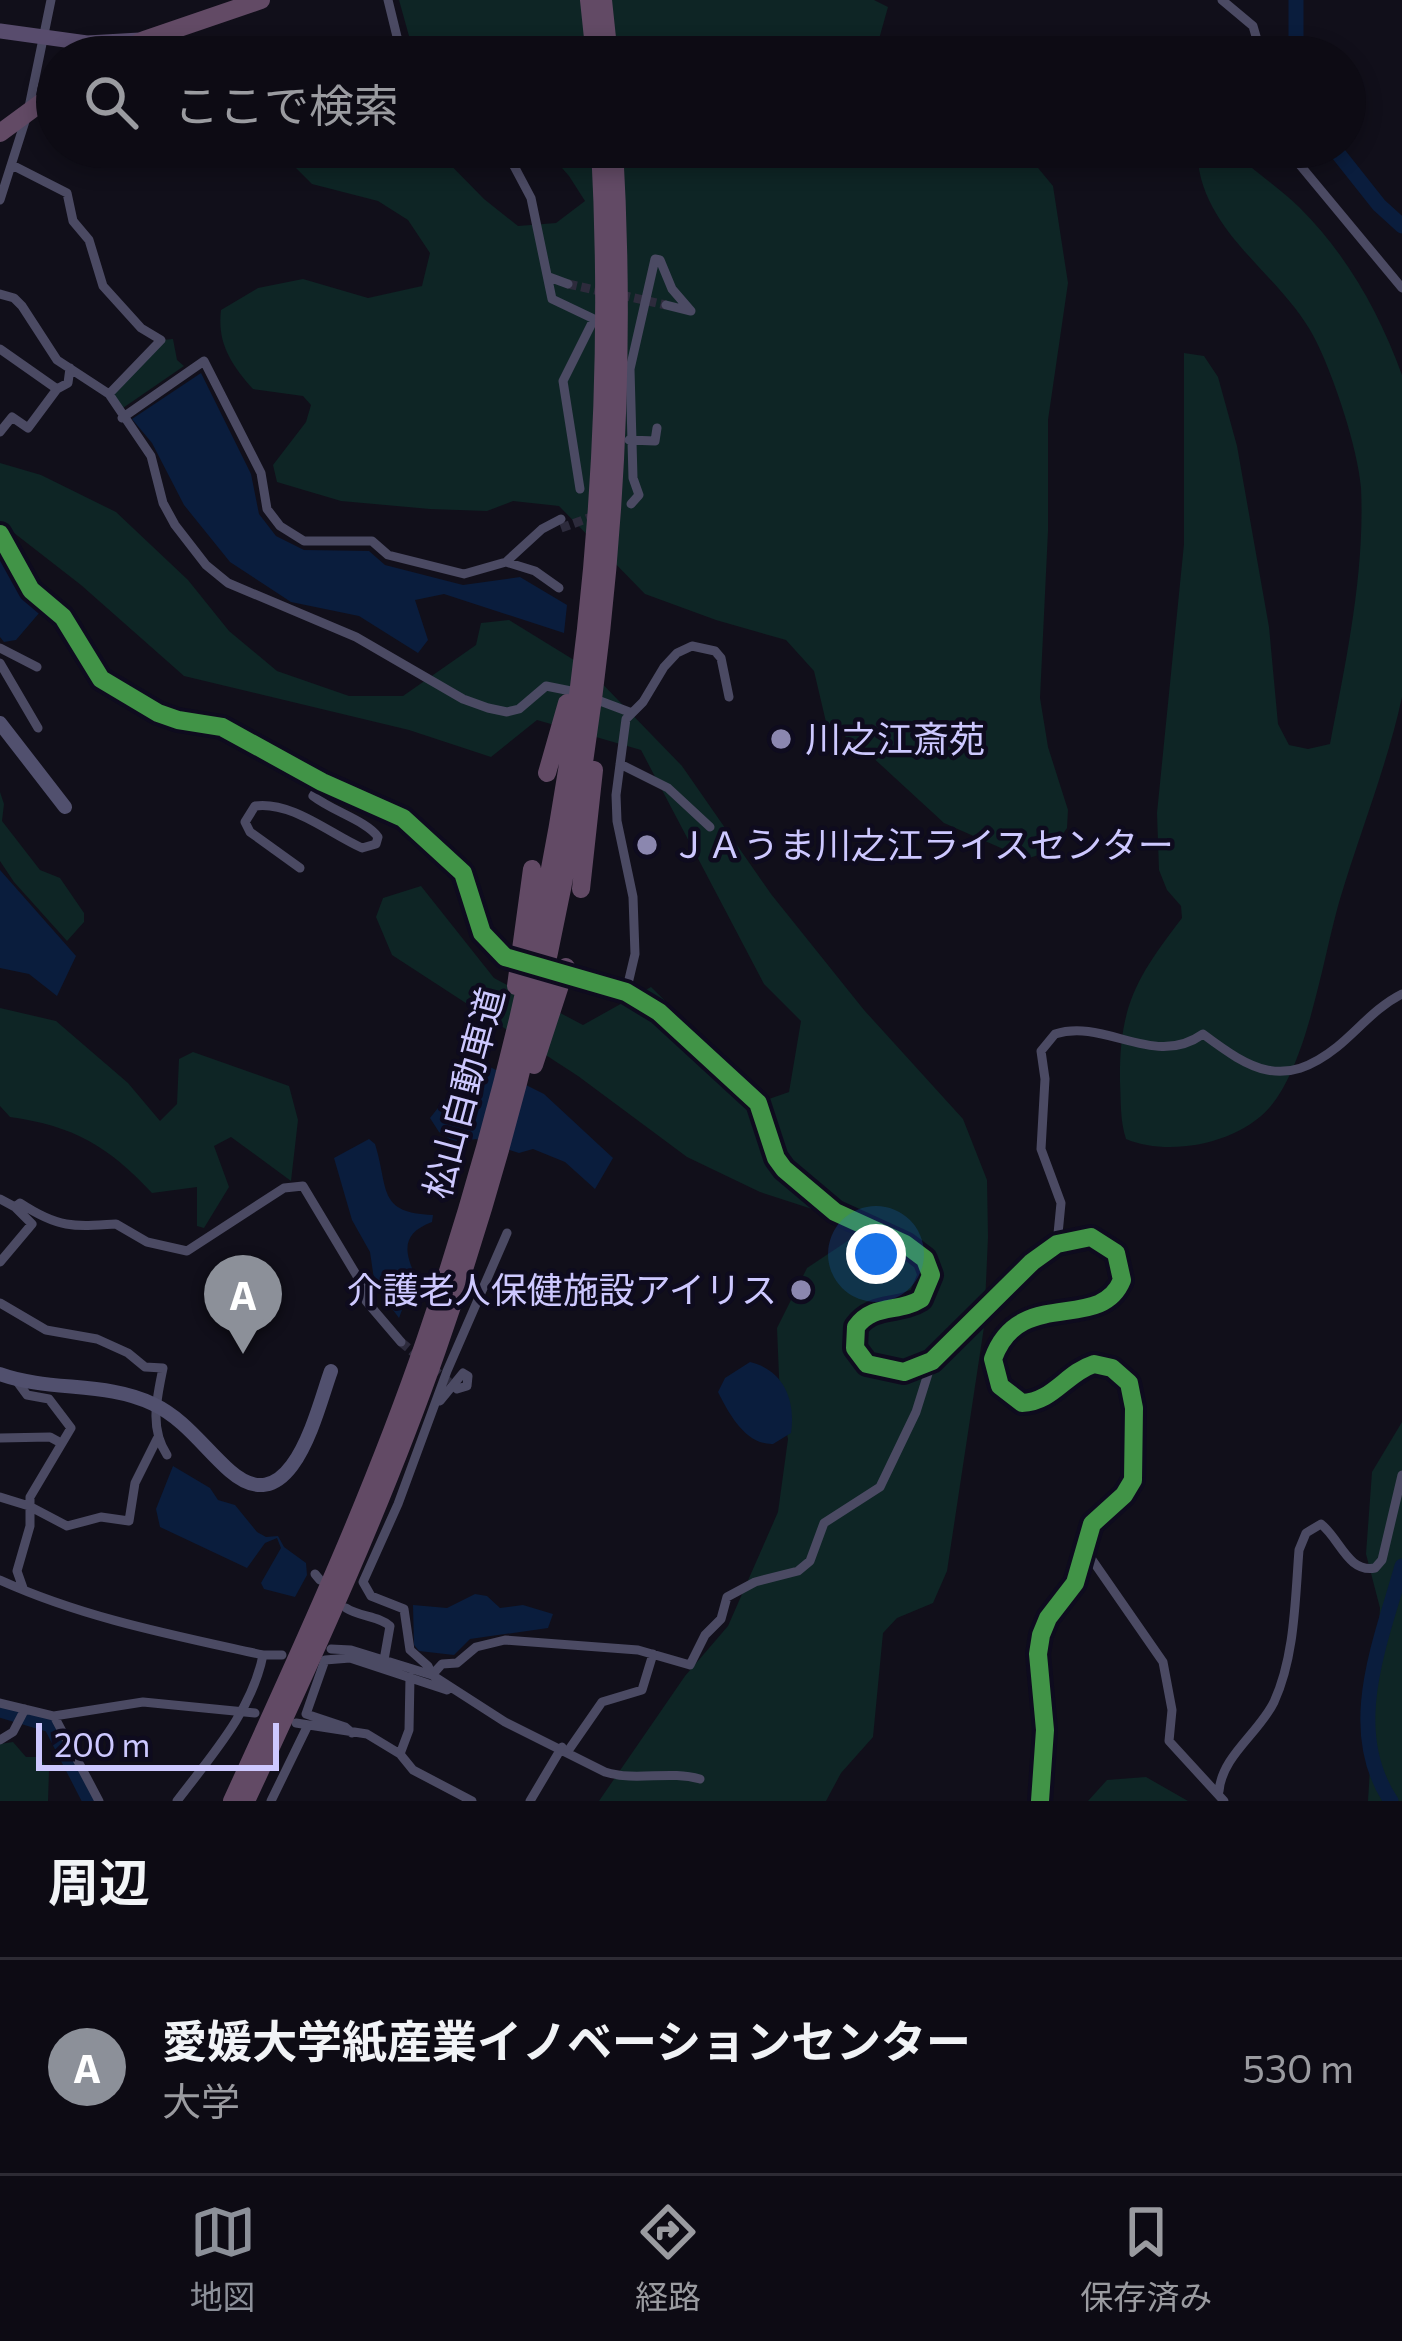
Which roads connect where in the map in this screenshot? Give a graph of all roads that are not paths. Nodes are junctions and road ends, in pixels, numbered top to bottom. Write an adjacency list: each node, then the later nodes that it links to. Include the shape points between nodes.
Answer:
1 (51, 0): 9 (street)
2 (261, 0): 10 (highway)
3 (388, 0): 11 (street)
4 (590, 0): 12 (highway)
5 (603, 0): 13 (highway)
6 (1222, 0): 14 (street)
7 (0, 31): 8 (main road)
8 (37, 36)
9 (44, 36)
10 (156, 36)
11 (397, 36)
12 (593, 36)
13 (607, 36)
14 (1256, 36)
15 (36, 74): 17 (street)
16 (36, 106): 17 (highway)
17 (28, 112): 18 (highway); 19 (street)
18 (0, 133)
19 (12, 165): 24 (street); 33 (street, via 67,193 104,286 160,340)
20 (515, 168): 25 (street, via 531,198)
21 (601, 168): 40 (highway, via 604,301)
22 (614, 168): 45 (highway, via 616,411)
23 (1302, 168): 27 (street)
24 (0, 200)
25 (549, 277): 26 (street); 40 (street, via 552,299 594,319 563,381)
26 (568, 284)
27 (1402, 288)
28 (0, 294): 31 (street, via 14,298)
29 (666, 305): 41 (street, via 691,311 655,259 630,369 639,495)
30 (0, 349): 32 (street)
31 (70, 368): 32 (street, via 68,383); 33 (street)
32 (57, 389): 35 (street, via 28,428)
33 (109, 394): 36 (street)
34 (0, 408): 35 (street)
35 (12, 417): 38 (street)
36 (122, 418): 44 (street, via 204,361 280,526 304,541 372,541 388,555 464,574); 54 (street, via 151,456 163,502 188,544 241,591 356,637 488,708 519,709 546,686)
37 (657, 428): 39 (street, via 655,442)
38 (0, 431)
39 (596, 439)
40 (589, 490): 45 (highway)
41 (631, 504)
42 (561, 524): 44 (street, via 542,529)
43 (0, 534): 59 (street, via 31,590 63,617 110,687 178,720 222,727)
44 (506, 562): 46 (street)
45 (595, 568): 53 (highway); 53 (highway)
46 (559, 588)
47 (0, 648): 49 (street)
48 (0, 663): 50 (street)
49 (37, 667)
50 (14, 687): 52 (street); 56 (street)
51 (729, 697): 54 (street, via 721,658 692,646 664,667)
52 (0, 698)
53 (584, 702): 58 (highway); 64 (highway); 70 (highway, 松山自動車道)
54 (632, 713): 57 (street)
55 (0, 723): 60 (street)
56 (38, 728)
57 (620, 764): 61 (street, via 668,788); 68 (street, via 616,821 635,932)
58 (547, 773)
59 (322, 782): 62 (street, via 313,796 378,837 362,848 317,823 255,806 245,822 250,832); 65 (street, via 403,818 452,859 482,933)
60 (65, 807)
61 (710, 827)
62 (300, 868)
63 (532, 869): 70 (highway)
64 (581, 889)
65 (506, 957)
66 (566, 967): 70 (highway)
67 (585, 980): 68 (street)
68 (626, 992): 79 (street, via 758,1103 776,1158 814,1196 926,1259 926,1294 865,1316 854,1341 861,1360 880,1369 904,1372)
69 (1402, 994): 75 (street, via 1336,1048 1287,1072 1259,1070 1203,1034 1171,1048 1055,1034 1041,1051 1041,1149 1061,1203)
70 (516, 1069): 71 (highway); 71 (highway)
71 (491, 1158): 94 (highway, 松山自動車道); 121 (highway, 松山自動車道, via 437,1349 389,1478)
72 (0, 1199): 73 (street)
73 (15, 1207): 76 (street, via 32,1224); 78 (street, via 49,1222 116,1224 187,1251 284,1188 304,1186 366,1301)
74 (507, 1233): 85 (street)
75 (1058, 1244): 79 (street); 93 (street, via 1102,1241 1120,1262 1119,1287 1095,1307 1030,1318 1003,1341 993,1370 1006,1394 1022,1403 1048,1397 1094,1364 1129,1383 1133,1480 1092,1524)
76 (0, 1262)
77 (0, 1303): 84 (street, via 46,1330 97,1339 163,1368)
78 (401, 1342)
79 (932, 1361): 99 (street, via 880,1487 824,1523 810,1561 727,1597 690,1665)
80 (331, 1371): 84 (street, via 298,1462 277,1481 243,1480)
81 (0, 1374): 82 (street)
82 (16, 1380): 84 (street, via 116,1391); 88 (street, via 27,1395 49,1399 70,1429)
83 (458, 1388): 85 (street, via 466,1375)
84 (156, 1405): 87 (street)
85 (430, 1415): 103 (street, via 363,1582 371,1596 404,1610 410,1650)
86 (0, 1438): 88 (street)
87 (157, 1439): 89 (street); 92 (street, via 135,1483 129,1521 101,1517 68,1526)
88 (61, 1443): 92 (street)
89 (167, 1454)
90 (1402, 1475): 116 (street, via 1375,1568 1353,1564 1321,1524 1306,1533 1284,1675 1220,1779)
91 (0, 1497): 92 (street)
92 (29, 1506): 96 (street, via 17,1571)
93 (1086, 1551): 116 (street, via 1162,1663 1169,1742); 125 (street, via 1039,1644 1046,1730)
94 (342, 1555): 119 (highway); 120 (highway, 松山自動車道)
95 (0, 1580): 96 (street)
96 (26, 1592): 100 (street)
97 (346, 1608): 102 (street, via 389,1626)
98 (331, 1649): 102 (street)
99 (653, 1654): 103 (street, via 505,1640 476,1647); 113 (street, via 642,1690 602,1702)
100 (263, 1655): 101 (street); 107 (street)
101 (282, 1655)
102 (384, 1660): 103 (street)
103 (432, 1675): 105 (street)
104 (410, 1677): 105 (street); 111 (street, via 350,1658 325,1660 306,1714); 114 (street)
105 (458, 1693): 113 (street)
106 (0, 1703): 109 (street)
107 (242, 1712): 108 (street); 110 (street, via 143,1702); 118 (street)
108 (255, 1713)
109 (24, 1714): 110 (street); 112 (street)
110 (54, 1716): 117 (street)
111 (352, 1733): 114 (street); 122 (street, via 302,1724)
112 (0, 1740)
113 (565, 1749): 115 (street, via 621,1777); 124 (street)
114 (400, 1754): 123 (street, via 413,1770)
115 (700, 1779)
116 (1222, 1796)
117 (99, 1801)
118 (177, 1801)
119 (219, 1801)
120 (232, 1801)
121 (247, 1801)
122 (271, 1801)
123 (472, 1801)
124 (530, 1801)
125 (1040, 1801)

